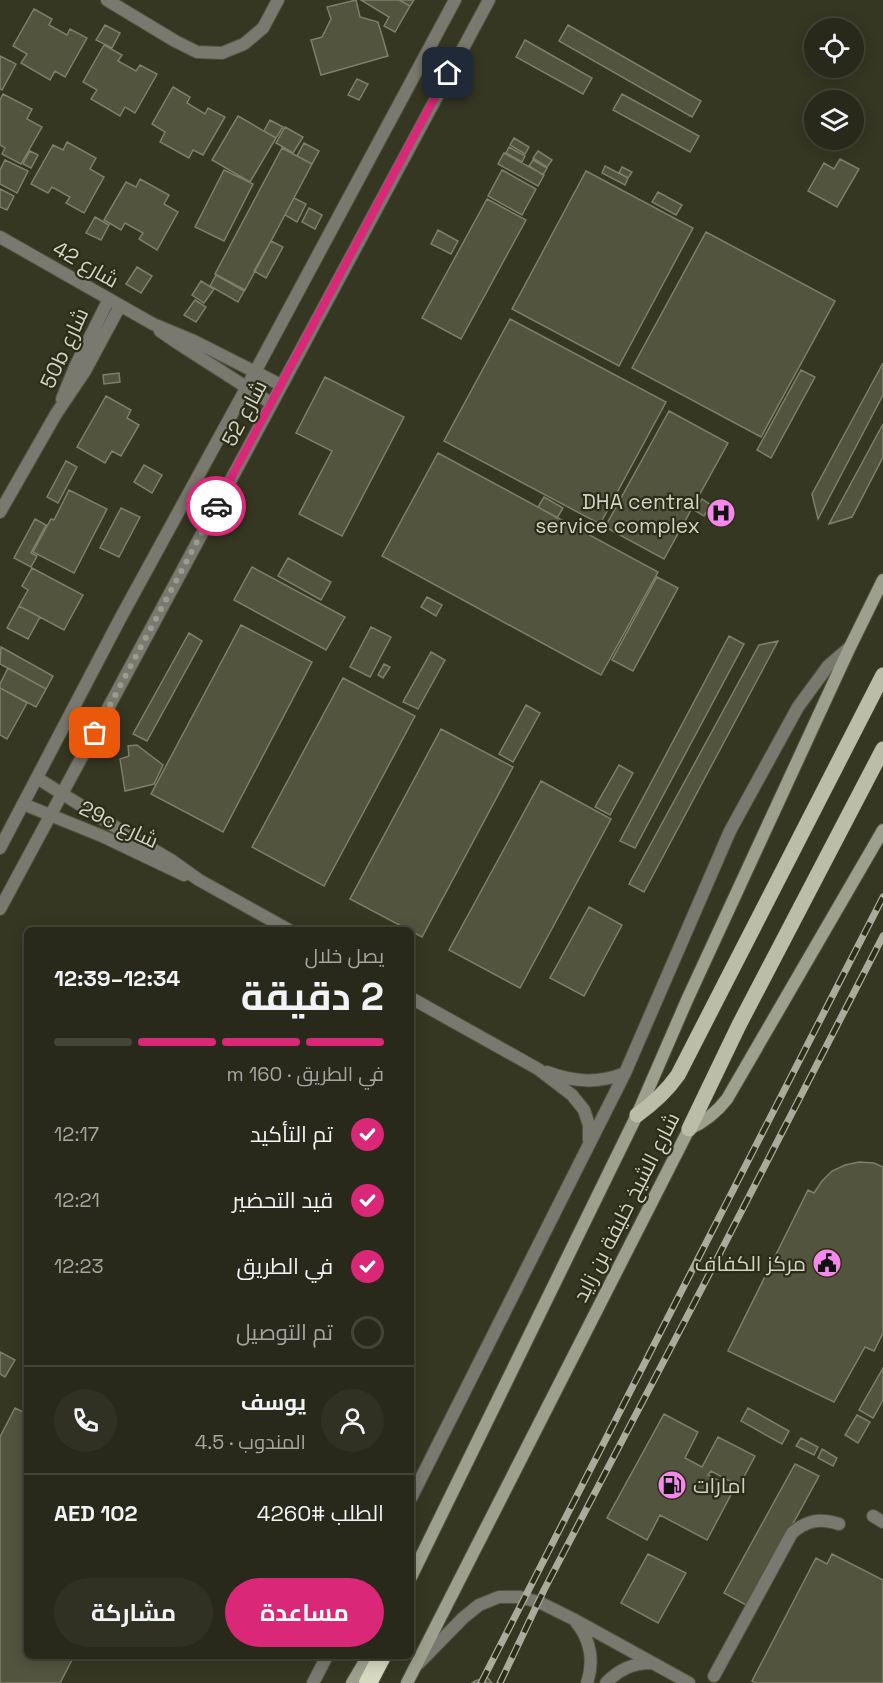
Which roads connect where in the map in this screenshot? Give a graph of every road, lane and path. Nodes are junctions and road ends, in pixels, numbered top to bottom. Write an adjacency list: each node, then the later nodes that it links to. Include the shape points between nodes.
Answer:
1 (107, 0): 2 (street, via 196,52 222,53 244,44 263,28)
2 (278, 0)
3 (455, 0): 9 (street, شارع 52)
4 (489, 0): 10 (street, شارع 52)
5 (0, 237): 6 (street, شارع 42)
6 (109, 299): 7 (street, شارع 42); 13 (street, 50b شارع)
7 (120, 306): 8 (street, شارع 42); 13 (street, 50b شارع, via 85,371)
8 (153, 324): 9 (street, شارع 42); 11 (street, شارع 42)
9 (255, 372): 10 (street, شارع 42); 11 (street, شارع 52)
10 (281, 385): 12 (street, شارع 52)
11 (247, 388): 12 (street, شارع 42); 19 (street, شارع 52)
12 (271, 403): 20 (street, شارع 52)
13 (56, 414): 14 (street, 50b شارع)
14 (0, 512)
15 (883, 580): 16 (main road)
16 (850, 647): 30 (street, via 828,666 798,707 730,831); 31 (main road)
17 (883, 675): 31 (main road, شارع الشيخ خليفة بن زايد, via 678,1075 654,1103)
18 (883, 749): 32 (main road, شارع الشيخ خليفة بن زايد)
19 (37, 778): 20 (street, 29c شارع); 21 (street, شارع 52)
20 (63, 794): 22 (street, شارع 52); 25 (street, 29c شارع)
21 (23, 804): 22 (street, 29c شارع); 24 (street, شارع 52)
22 (51, 815): 25 (street, 29c شارع); 26 (street, شارع 52)
23 (883, 830): 32 (main road, via 727,1099 712,1116)
24 (0, 848)
25 (199, 880): 27 (street, 29c شارع)
26 (0, 909)
27 (284, 927)
28 (414, 1000): 29 (street)
29 (538, 1069): 30 (street, via 557,1076 599,1081); 33 (street, via 572,1095 584,1110)
30 (625, 1073): 33 (street)
31 (637, 1115): 36 (main road, شارع الشيخ خليفة بن زايد)
32 (689, 1129): 42 (main road, شارع الشيخ خليفة بن زايد)
33 (589, 1142): 34 (street)
34 (414, 1492)
35 (839, 1524): 43 (street, via 818,1520 792,1533)
36 (414, 1571)
37 (573, 1619): 41 (street); 42 (street, via 541,1603 499,1597 471,1611); 48 (street, via 590,1647)
38 (325, 1659): 44 (street)
39 (366, 1659): 45 (main road)
40 (380, 1659): 46 (highway)
41 (652, 1663): 49 (street, via 624,1668); 50 (street)
42 (413, 1669): 47 (main road, شارع الشيخ خليفة بن زايد)
43 (714, 1676)
44 (313, 1683)
45 (352, 1683)
46 (368, 1683)
47 (406, 1683)
48 (587, 1683)
49 (606, 1683)
50 (689, 1683)

